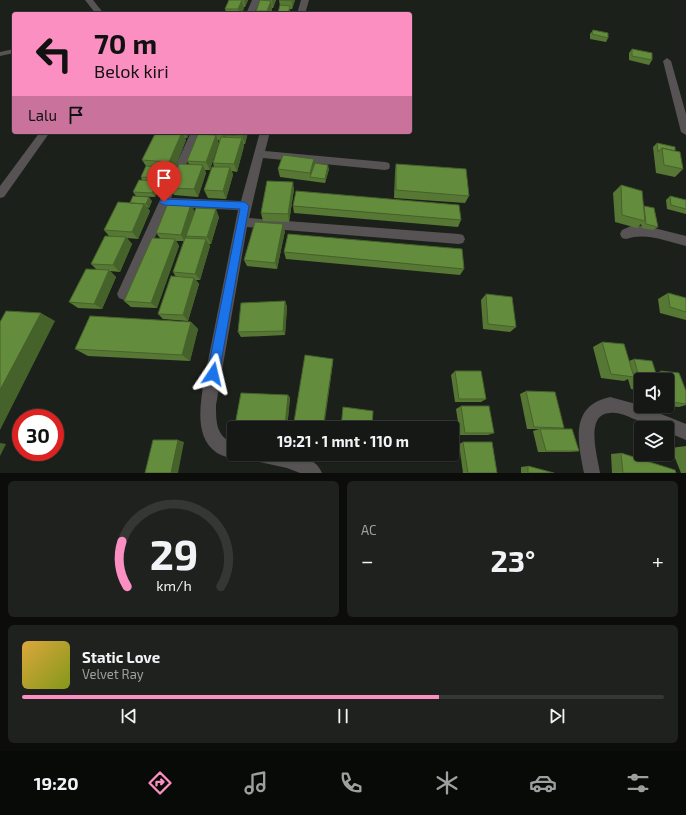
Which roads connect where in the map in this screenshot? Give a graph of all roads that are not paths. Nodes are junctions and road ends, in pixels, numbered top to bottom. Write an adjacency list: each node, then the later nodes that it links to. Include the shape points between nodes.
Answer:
1 (90, 0): 4 (street)
2 (256, 0): 5 (street)
3 (305, 0): 6 (street)
4 (99, 12)
5 (251, 12)
6 (302, 12)
7 (12, 51): 8 (street)
8 (0, 54)
9 (667, 61): 10 (street)
10 (686, 132)
11 (44, 134): 16 (street)
12 (195, 134): 17 (street)
13 (264, 134): 14 (street)
14 (259, 154): 15 (street); 18 (street)
15 (385, 166)
16 (0, 194)
17 (164, 202): 18 (street); 23 (street)
18 (245, 206): 19 (street)
19 (242, 222): 21 (street); 25 (street, via 208,410 210,429 217,444)
20 (626, 234): 22 (street, via 628,231 636,230)
21 (459, 238)
22 (686, 241)
23 (124, 294)
24 (686, 432): 28 (street, via 619,405 604,406 588,421 587,440)
25 (227, 448)
26 (294, 461): 27 (street, via 307,466)
27 (314, 473)
28 (592, 473)

